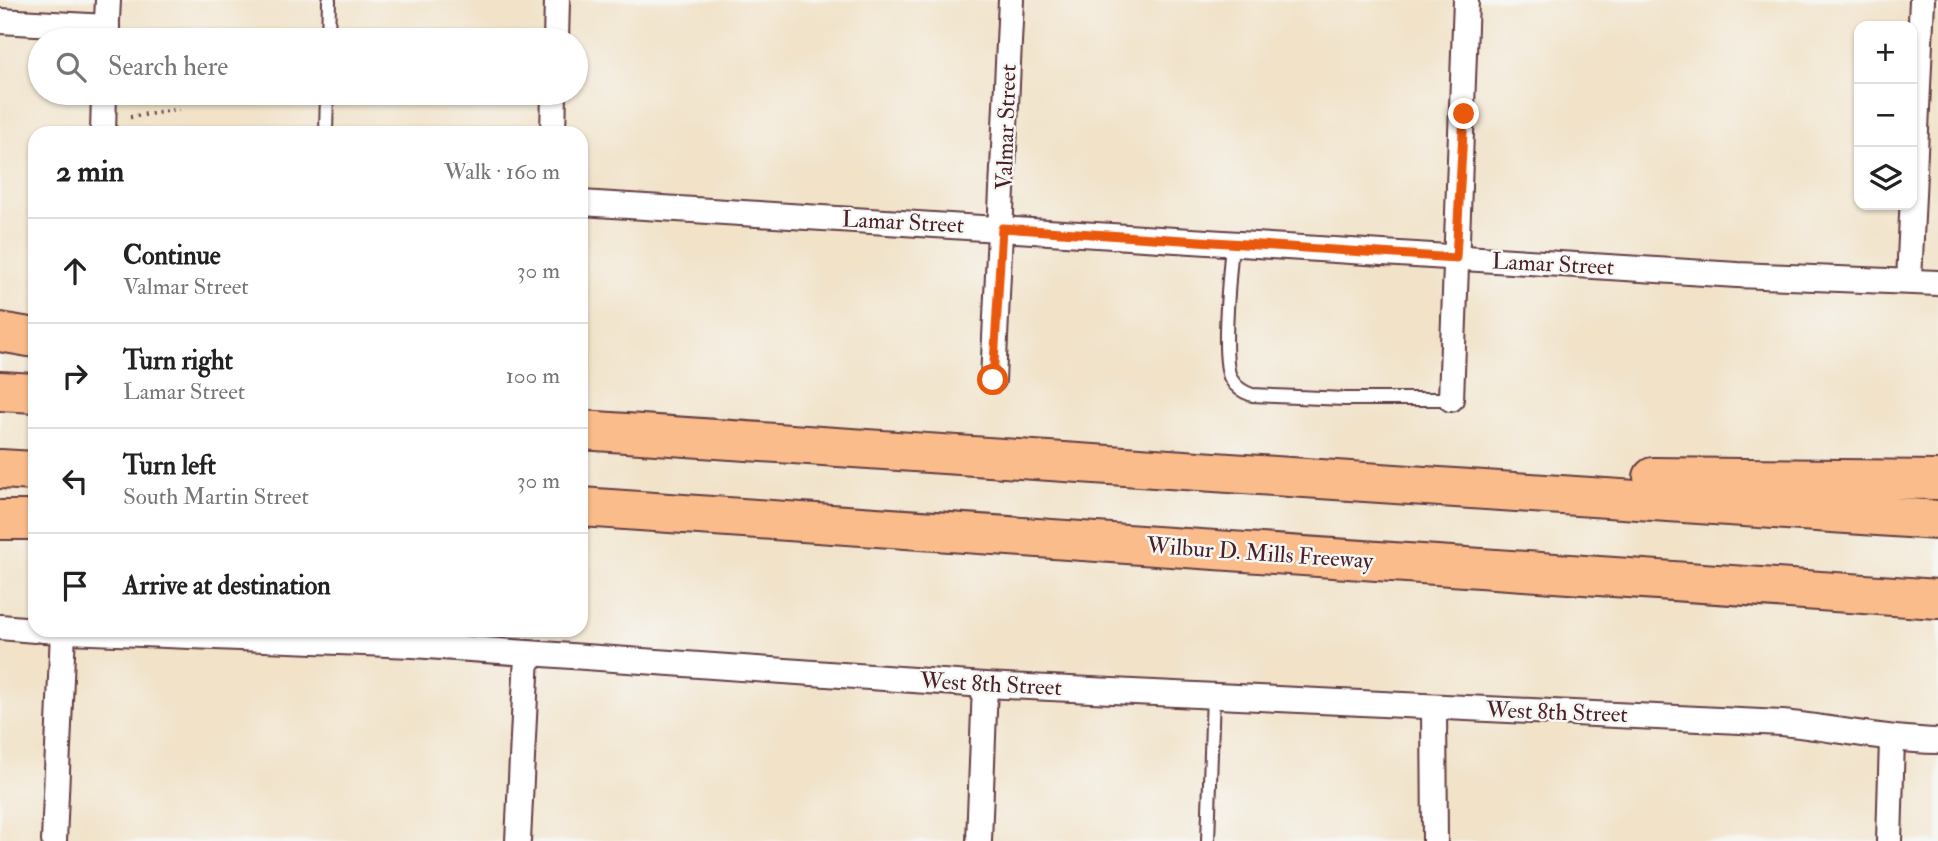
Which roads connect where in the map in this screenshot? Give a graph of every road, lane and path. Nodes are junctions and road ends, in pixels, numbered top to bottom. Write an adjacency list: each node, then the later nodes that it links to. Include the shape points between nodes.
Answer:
1 (108, 0): 9 (street)
2 (329, 0): 10 (lane)
3 (557, 0): 11 (street)
4 (1011, 0): 20 (street, Valmar Street)
5 (1466, 0): 22 (street)
6 (1922, 0): 23 (street)
7 (0, 21): 8 (street)
8 (58, 28)
9 (107, 28)
10 (328, 28)
11 (556, 28)
12 (107, 105): 16 (street)
13 (327, 105): 17 (lane)
14 (554, 105): 18 (street)
15 (179, 108): 16 (path)
16 (112, 125)
17 (326, 126)
18 (553, 126)
19 (588, 204): 20 (street, Lamar Street)
20 (1002, 228): 21 (street, Lamar Street); 27 (street, Valmar Street)
21 (1231, 244): 22 (street, Lamar Street); 30 (lane, via 1226,358 1230,378 1242,391 1345,399)
22 (1456, 258): 23 (street, Lamar Street); 30 (street)
23 (1909, 281): 24 (street, Lamar Street)
24 (1938, 283)
25 (0, 332): 26 (highway)
26 (28, 337)
27 (993, 380)
28 (0, 391): 29 (highway)
29 (28, 393)
30 (1451, 398)
31 (588, 423): 33 (highway)
32 (588, 430): 33 (highway)
33 (656, 435): 36 (highway)
34 (0, 469): 35 (highway)
35 (28, 471)
36 (1334, 478): 37 (highway, via 1829,476); 41 (highway)
37 (1938, 480)
38 (588, 507): 43 (highway, Wilbur D. Mills Freeway)
39 (0, 520): 40 (highway)
40 (28, 520)
41 (1938, 520)
42 (588, 527): 43 (highway)
43 (932, 532): 44 (highway, Wilbur D. Mills Freeway)
44 (1938, 599)
45 (0, 627): 46 (street)
46 (28, 629)
47 (53, 637): 55 (street)
48 (207, 637): 49 (street, West 8th Street, via 413,645)
49 (527, 655): 50 (street, West 8th Street); 56 (street)
50 (985, 685): 51 (street, West 8th Street); 57 (street)
51 (1213, 694): 52 (street, West 8th Street); 58 (lane)
52 (1434, 708): 53 (street, West 8th Street, via 1782,723); 59 (street)
53 (1892, 740): 54 (street, West 8th Street); 60 (street)
54 (1938, 740)
55 (54, 841)
56 (518, 841)
57 (979, 841)
58 (1208, 841)
59 (1435, 841)
60 (1889, 841)

